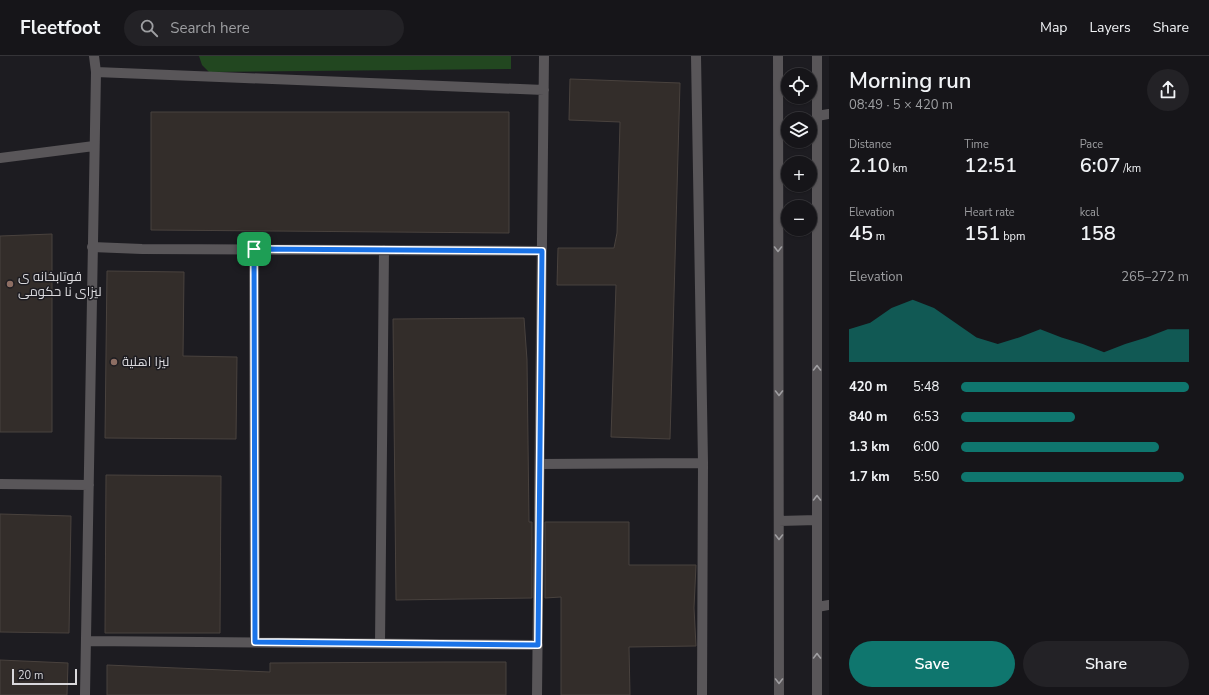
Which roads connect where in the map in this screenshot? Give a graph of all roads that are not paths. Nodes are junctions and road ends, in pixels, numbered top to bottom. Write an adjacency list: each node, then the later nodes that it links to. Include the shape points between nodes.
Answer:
1 (94, 56): 6 (street)
2 (544, 56): 7 (street)
3 (696, 56): 17 (street)
4 (778, 56): 22 (street, one-way to 22)
5 (818, 56): 9 (street)
6 (96, 72): 7 (street); 10 (street)
7 (544, 90): 16 (street)
8 (829, 114): 9 (street)
9 (817, 116)
10 (94, 146): 12 (street); 13 (street)
11 (817, 148): 21 (street, one-way to 11)
12 (0, 158)
13 (92, 247): 14 (street); 20 (street)
14 (254, 249): 15 (street); 26 (street)
15 (384, 250): 16 (street); 27 (street)
16 (542, 251): 18 (street)
17 (704, 463): 18 (street); 31 (street)
18 (540, 464): 28 (street)
19 (0, 484): 20 (street)
20 (88, 485): 25 (street)
21 (817, 520): 22 (street); 24 (street)
22 (779, 521): 32 (street, one-way to 32)
23 (829, 605): 24 (street)
24 (817, 607): 33 (street, one-way to 24)
25 (86, 641): 26 (street); 29 (street)
26 (255, 642): 27 (street)
27 (380, 643): 28 (street)
28 (538, 645): 30 (street)
29 (85, 695)
30 (537, 695)
31 (702, 695)
32 (779, 695)
33 (817, 695)

